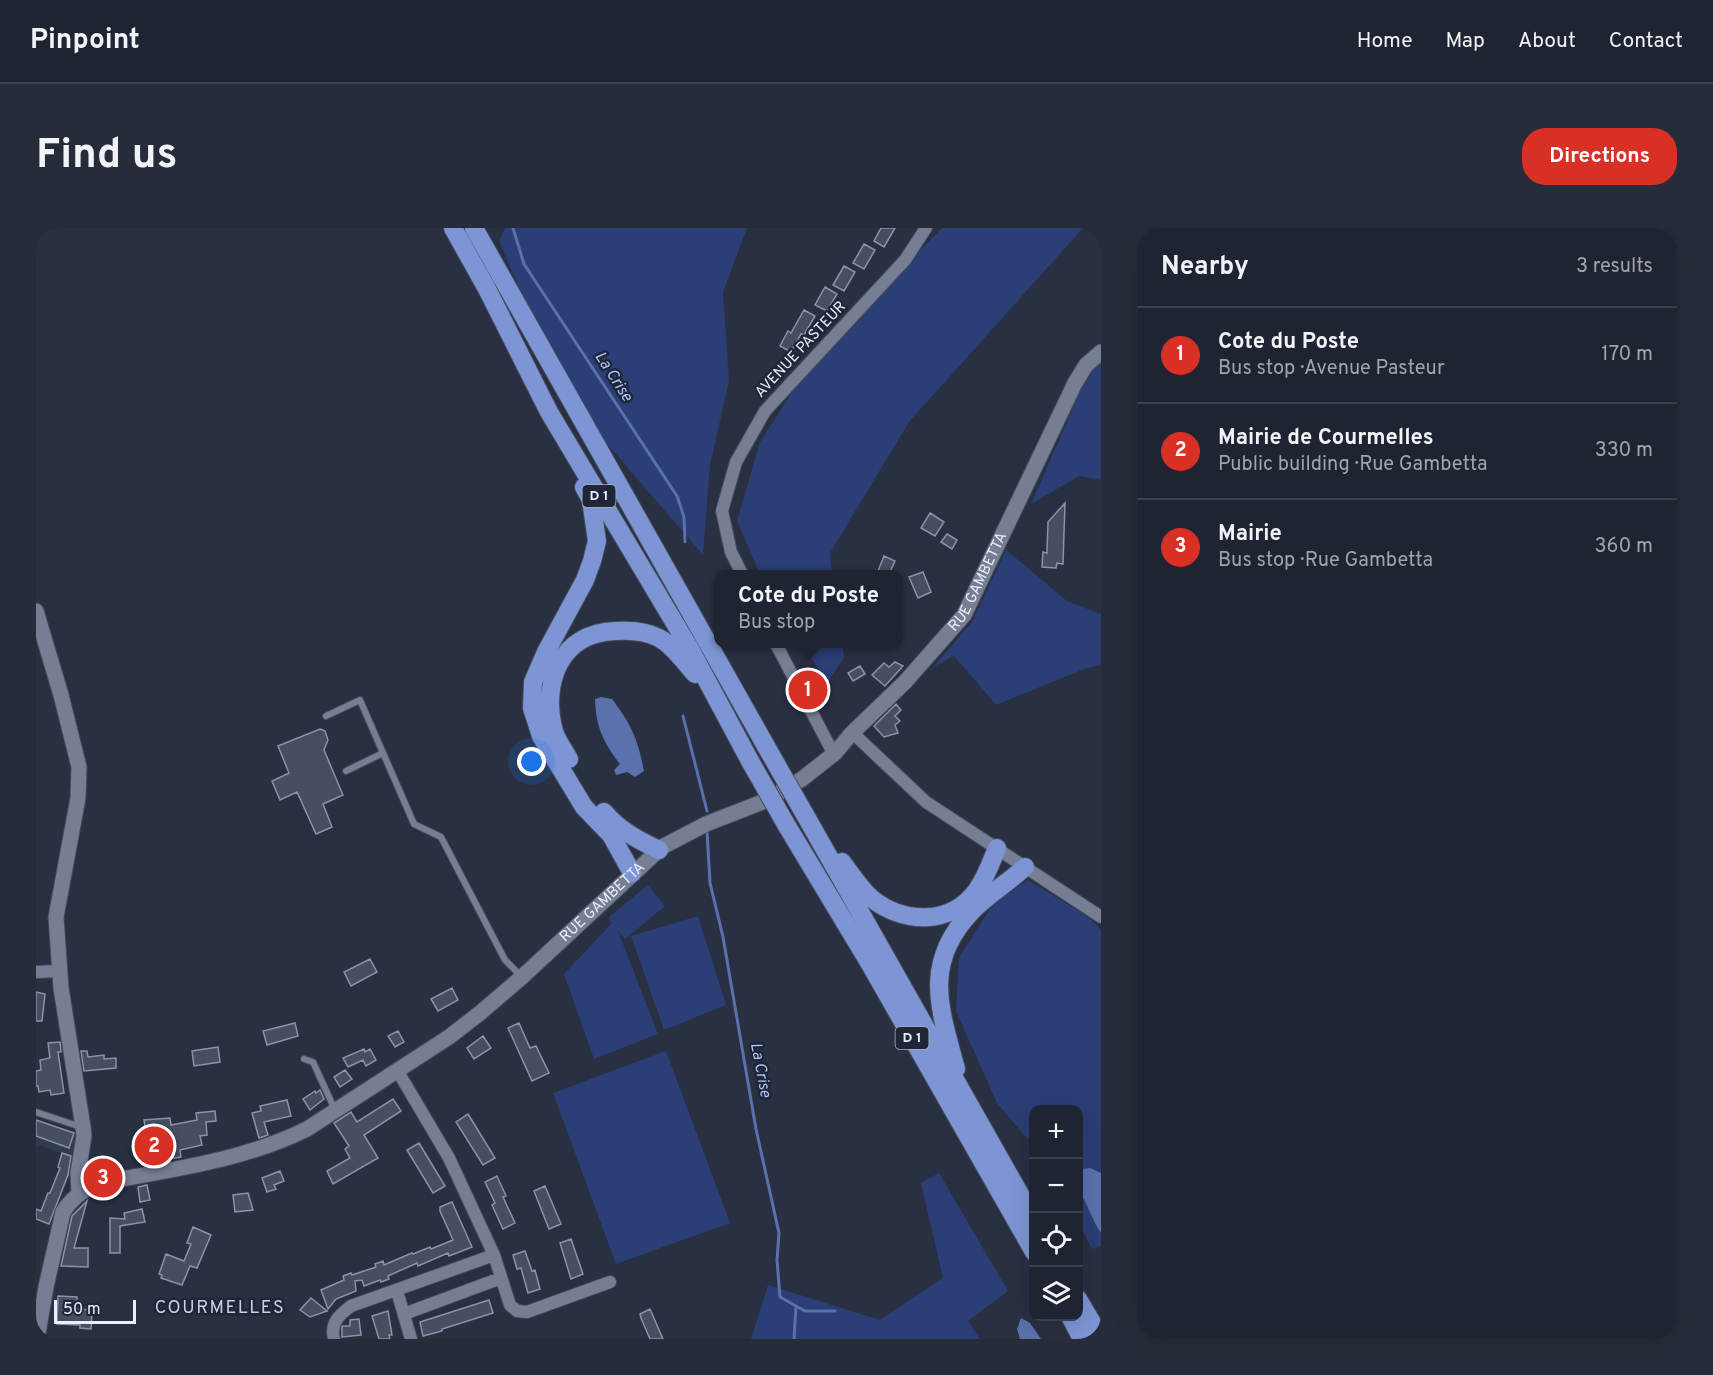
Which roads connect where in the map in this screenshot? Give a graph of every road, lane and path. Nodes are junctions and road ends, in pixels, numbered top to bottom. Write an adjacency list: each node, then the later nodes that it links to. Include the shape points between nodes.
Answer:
1 (453, 228): 5 (highway, D 1)
2 (474, 228): 15 (highway, D 1, bridge)
3 (926, 228): 6 (street, AVENUE PASTEUR, via 905,260 765,411 736,462 722,511 731,552)
4 (1101, 352): 11 (street, RUE GAMBETTA, via 1086,365 1076,383 964,615 905,682)
5 (549, 412): 9 (highway, D 1); 19 (highway, via 591,500 597,541 585,580 533,682 532,708 541,736 584,807 611,835)
6 (740, 570)
7 (36, 611): 21 (street, via 80,767 56,917)
8 (778, 648): 13 (street)
9 (712, 694): 17 (highway, via 674,650 659,638 635,630 608,631 582,639 562,656 553,676 549,702 555,733 586,790 612,822); 32 (highway, D 1, bridge)
10 (326, 716): 12 (lane, via 360,700)
11 (851, 734): 13 (street, RUE GAMBETTA); 16 (street, via 926,802)
12 (382, 753): 14 (lane); 23 (lane, via 414,824 441,837 505,960)
13 (835, 753): 17 (street, RUE GAMBETTA, via 765,801 706,824)
14 (345, 771)
15 (804, 813): 16 (highway, via 866,893 896,914 911,918 940,915 964,904 985,878); 26 (highway, D 1)
16 (997, 848): 18 (street)
17 (659, 850): 19 (street, RUE GAMBETTA)
18 (1025, 867): 20 (street); 26 (highway, via 972,912 951,939 944,956 939,1006)
19 (632, 873): 23 (street, RUE GAMBETTA)
20 (1101, 917)
21 (60, 971): 22 (street); 29 (street)
22 (36, 972)
23 (522, 977): 25 (street, RUE GAMBETTA, via 449,1037)
24 (304, 1059): 27 (lane, via 313,1062)
25 (398, 1070): 27 (street, RUE GAMBETTA); 33 (street, via 449,1158)
26 (963, 1094): 31 (highway, D 1)
27 (335, 1111): 30 (street, RUE GAMBETTA, via 307,1129 226,1160 95,1184)
28 (36, 1112): 29 (lane)
29 (83, 1127): 30 (street)
30 (80, 1193): 41 (street, RUE GAMBETTA, via 63,1212)
31 (1031, 1213)
32 (1029, 1243)
33 (494, 1255): 34 (street); 36 (street)
34 (501, 1278): 35 (street, via 510,1305 527,1312); 38 (street)
35 (610, 1282)
36 (397, 1290): 38 (street); 42 (street, via 351,1306 338,1317 332,1330)
37 (1083, 1307): 40 (highway)
38 (404, 1314): 43 (street)
39 (1072, 1321): 44 (highway)
40 (1101, 1338)
41 (37, 1339)
42 (334, 1339)
43 (411, 1339)
44 (1082, 1339)

